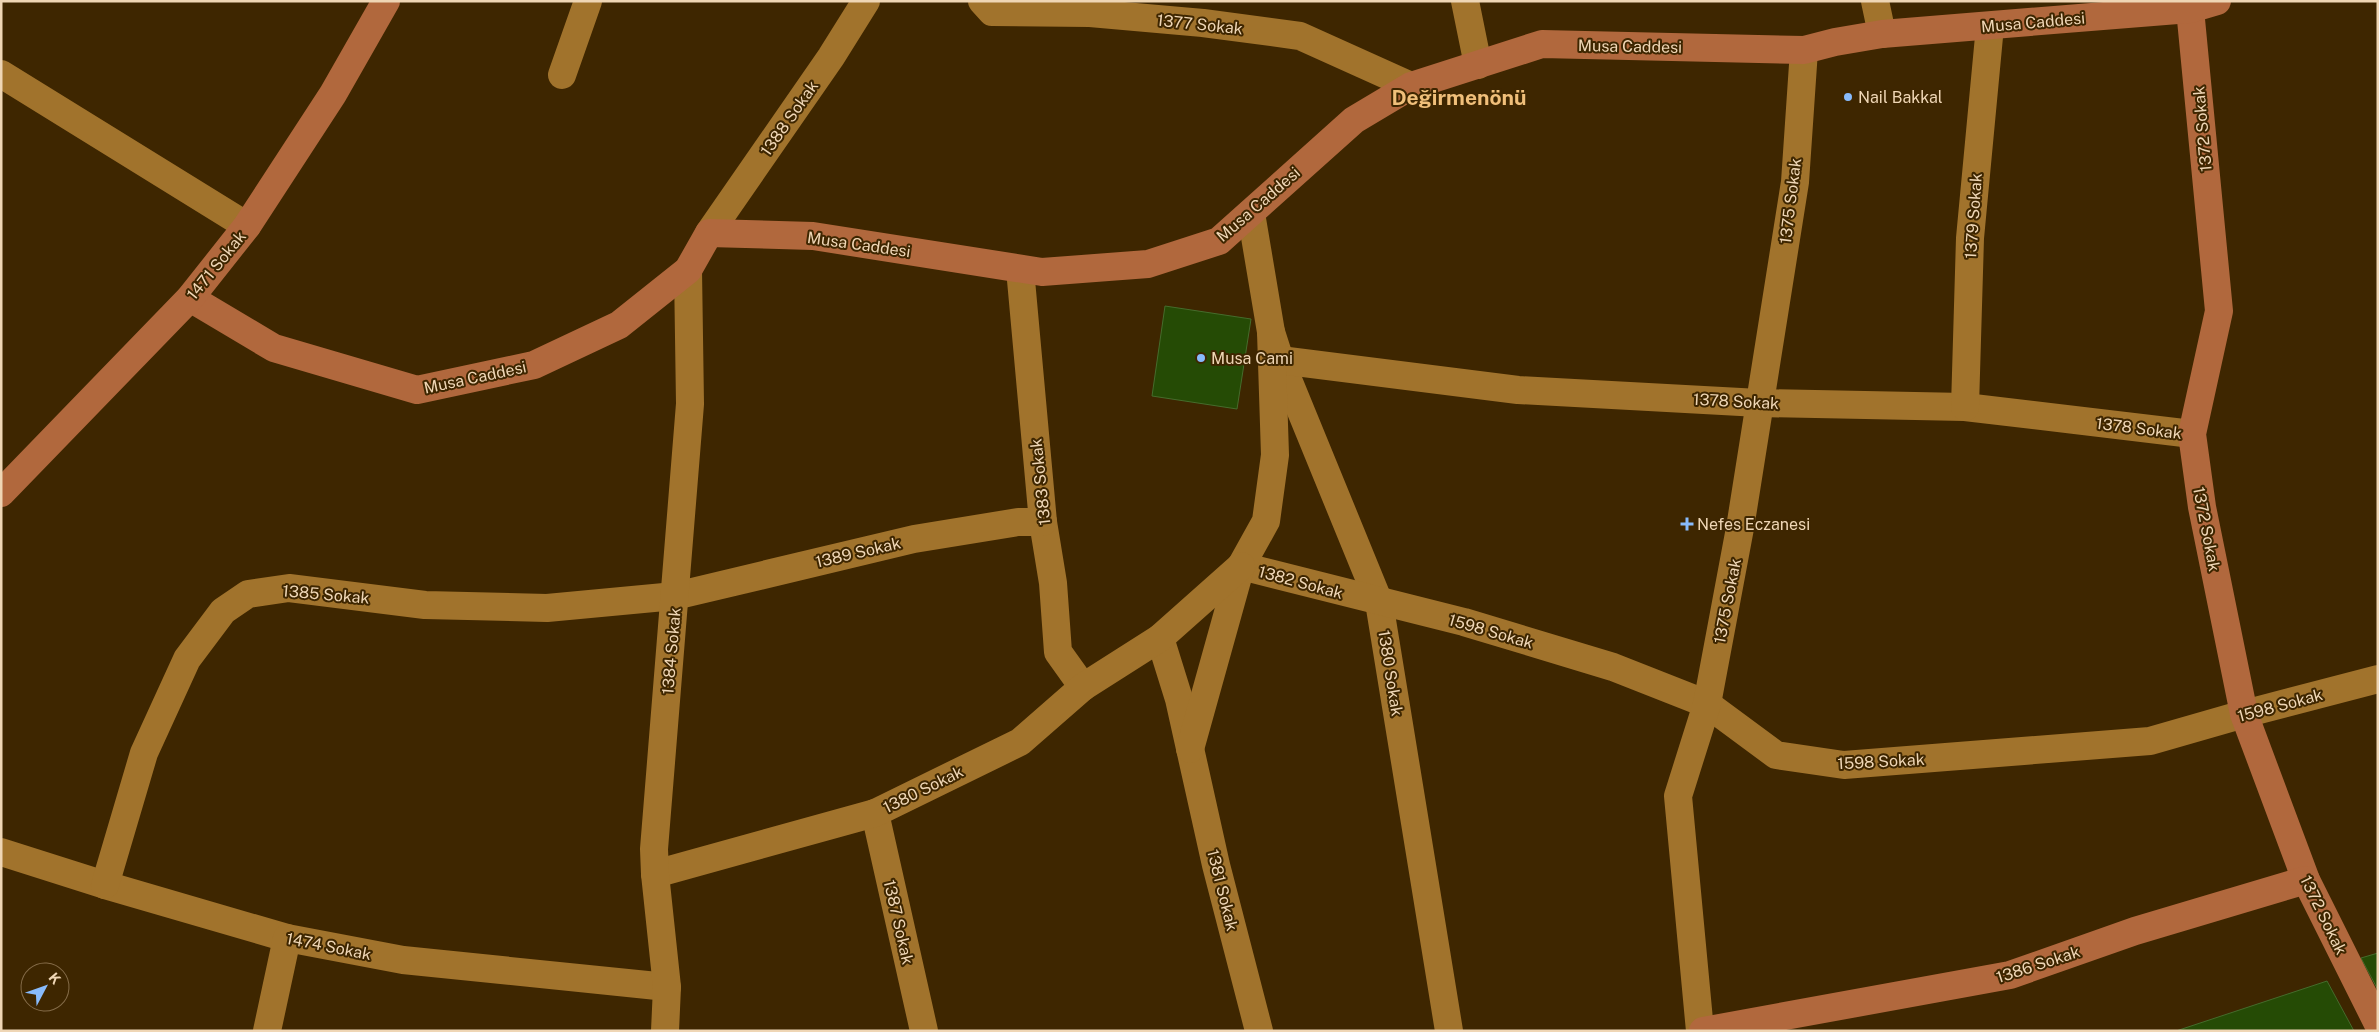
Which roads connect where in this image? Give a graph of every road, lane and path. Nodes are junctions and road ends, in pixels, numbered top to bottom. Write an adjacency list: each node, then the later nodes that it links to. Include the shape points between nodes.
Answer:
1 (386, 1): 17 (street, 1471 Sokak, via 333,94)
2 (588, 1): 14 (street)
3 (866, 1): 18 (street, 1388 Sokak)
4 (982, 1): 15 (street, 1377 Sokak, via 992,12 1090,13 1300,36)
5 (1465, 1): 12 (street)
6 (1875, 1): 10 (street)
7 (2217, 1): 8 (street, Musa Caddesi)
8 (2190, 9): 9 (street, Musa Caddesi); 26 (street, 1372 Sokak, via 2219,311)
9 (1990, 26): 10 (street, Musa Caddesi); 25 (street, 1379 Sokak, via 1970,238)
10 (1882, 34): 11 (street, Musa Caddesi)
11 (1804, 50): 12 (street, Musa Caddesi, via 1542,44); 24 (street, 1375 Sokak, via 1795,182)
12 (1478, 65): 15 (street, Musa Caddesi)
13 (1, 74): 17 (street)
14 (562, 75)
15 (1411, 86): 16 (street, Musa Caddesi, via 1354,120)
16 (1251, 213): 19 (street, Musa Caddesi, via 1219,241 1148,264 1042,272); 22 (street, 1380 Sokak)
17 (247, 226): 21 (street, 1471 Sokak)
18 (709, 233): 19 (street, Musa Caddesi, via 813,236); 20 (street, Musa Caddesi)
19 (1020, 269): 28 (street, 1383 Sokak)
20 (688, 270): 21 (street, Musa Caddesi, via 619,325 534,365 417,390 274,348); 30 (street, 1384 Sokak, via 690,404)
21 (190, 298): 27 (street, 1471 Sokak)
22 (1271, 332): 23 (street, 1380 Sokak); 29 (street, 1380 Sokak, via 1275,456 1266,521)
23 (1280, 360): 24 (street, 1378 Sokak, via 1518,390); 31 (street, 1380 Sokak)
24 (1759, 403): 25 (street, 1378 Sokak); 35 (street, 1375 Sokak, via 1740,528)
25 (1965, 408): 26 (street, 1378 Sokak)
26 (2192, 434): 36 (street, 1372 Sokak, via 2202,507)
27 (1, 493)
28 (1043, 522): 30 (street, 1389 Sokak, via 1018,522 914,539); 34 (street, 1383 Sokak, via 1053,584 1058,652)
29 (1242, 566): 31 (street, 1382 Sokak); 32 (street, 1382 Sokak); 37 (street, 1381 Sokak)
30 (676, 596): 40 (street, 1384 Sokak, via 654,849); 42 (street, 1385 Sokak, via 547,608 425,605 288,588 248,594 224,610 187,659 144,753)
31 (1379, 602): 35 (street, 1598 Sokak, via 1464,622 1613,667); 50 (street, 1380 Sokak)
32 (1160, 638): 34 (street, 1380 Sokak); 37 (street, 1381 Sokak)
33 (2378, 679): 36 (street, 1598 Sokak)
34 (1083, 687): 38 (street, 1380 Sokak, via 1020,742)
35 (1707, 704): 36 (street, 1598 Sokak, via 1776,755 1844,765 2150,741); 51 (street, 1375 Sokak, via 1678,796)
36 (2244, 714): 41 (street, 1372 Sokak)
37 (1190, 749): 49 (street, 1381 Sokak)
38 (875, 813): 40 (street, 1380 Sokak); 48 (street, 1387 Sokak)
39 (1, 852): 42 (street, 1474 Sokak)
40 (655, 874): 44 (street, 1384 Sokak)
41 (2306, 880): 45 (street, 1372 Sokak); 51 (street, 1386 Sokak, via 2135,931 2010,975)
42 (104, 885): 43 (street, 1474 Sokak)
43 (287, 938): 44 (street, 1474 Sokak, via 403,960); 46 (street)
44 (667, 987): 47 (street, 1384 Sokak)
45 (2378, 1024)
46 (267, 1031)
47 (665, 1031)
48 (924, 1031)
49 (1259, 1031)
50 (1449, 1031)
51 (1702, 1031)

